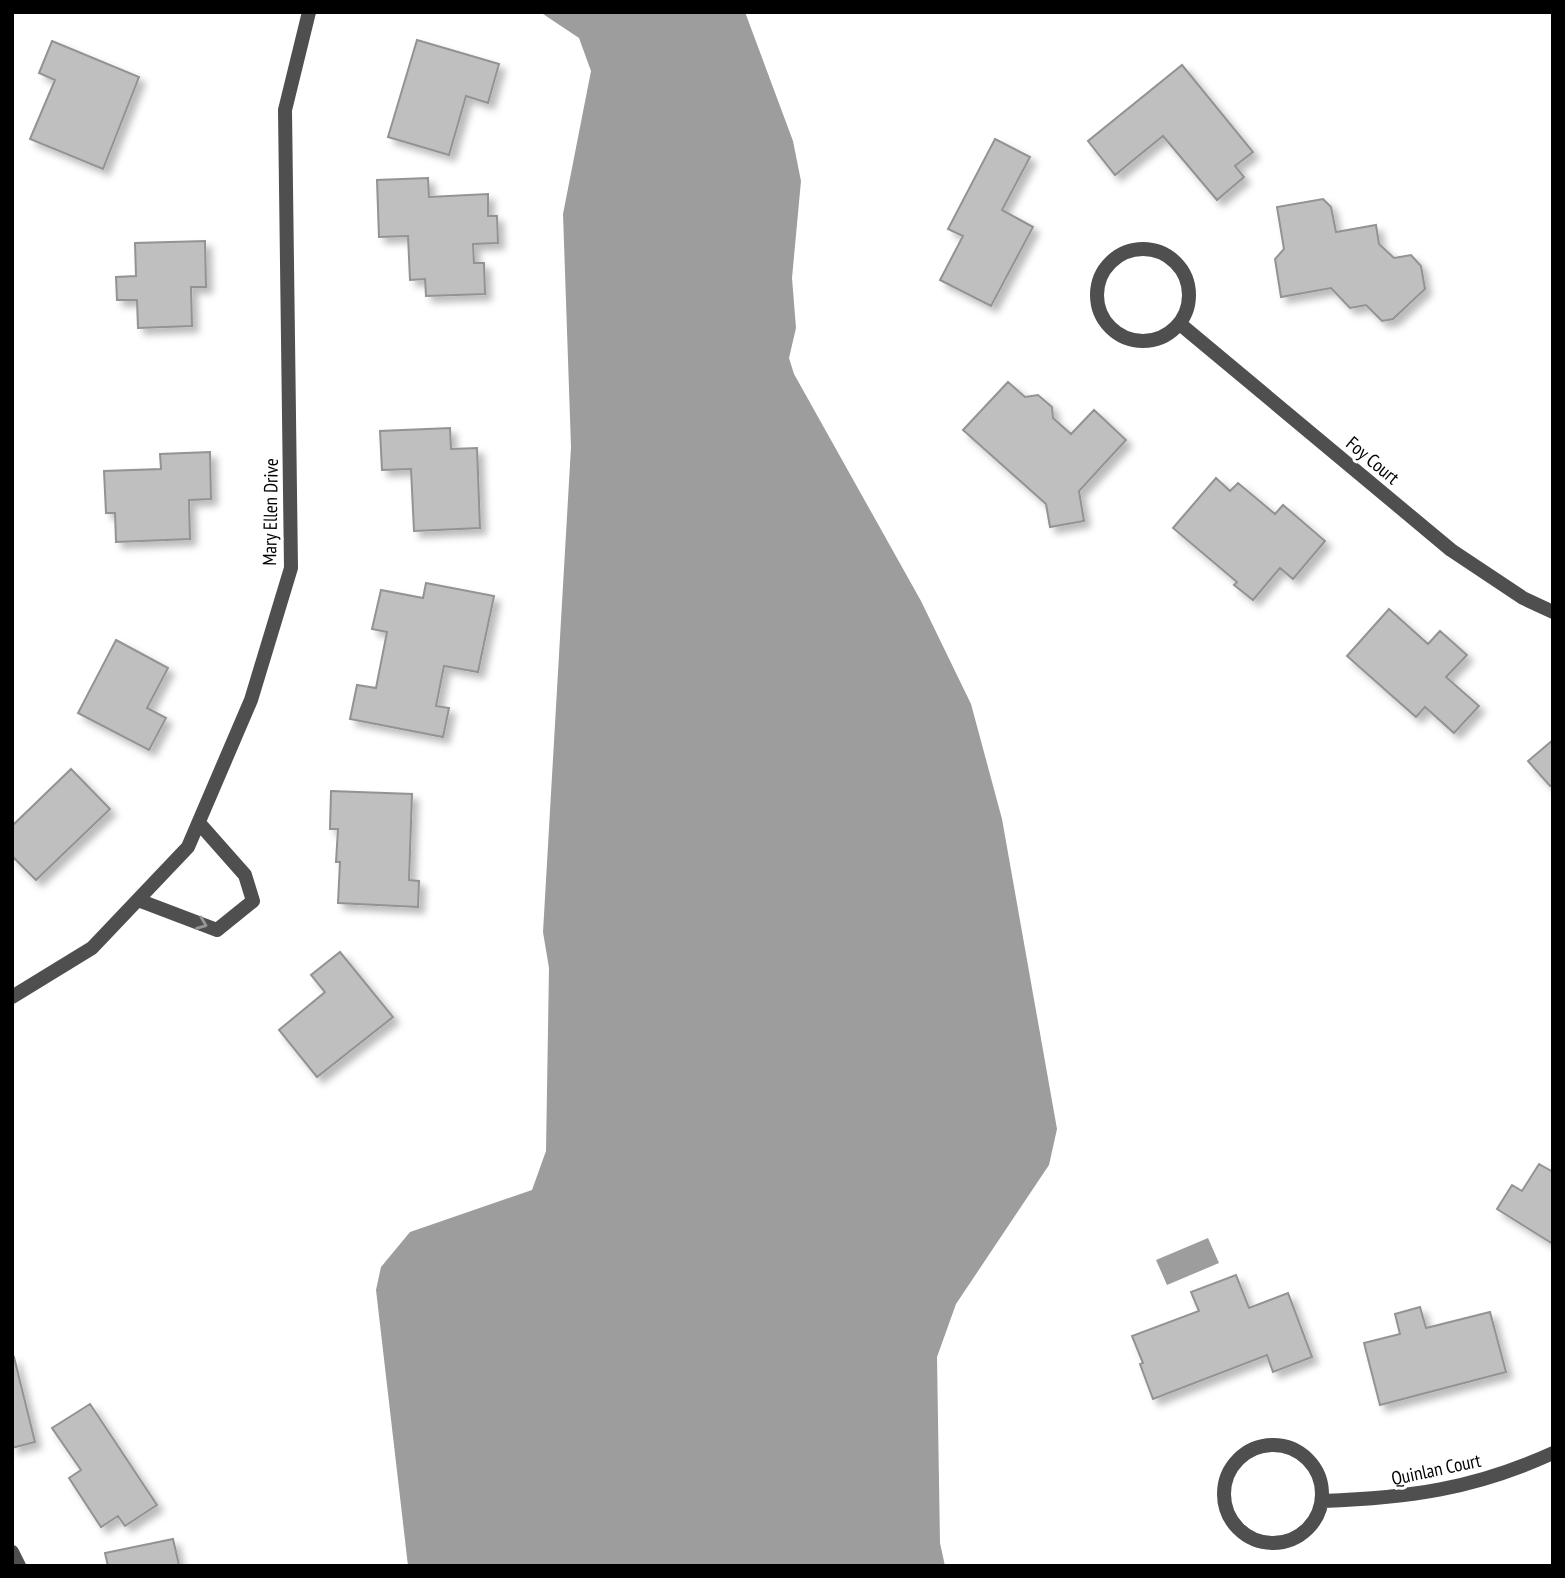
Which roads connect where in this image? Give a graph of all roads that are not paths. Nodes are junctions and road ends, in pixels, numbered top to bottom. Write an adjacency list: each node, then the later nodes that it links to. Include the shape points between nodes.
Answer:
1 (309, 12): 4 (street, Mary Ellen Drive, via 285,110 291,568 251,700)
2 (1180, 324): 2 (street, via 1190,294 1178,264 1150,249 1134,250 1106,266 1099,279 1097,308 1114,331 1140,342 1169,334); 3 (street, Foy Court, via 1451,550 1523,598)
3 (1553, 611)
4 (199, 823): 5 (street, Mary Ellen Drive, via 188,847); 5 (street, one-way to 4, via 217,930 253,901 245,875)
5 (138, 900): 6 (street, Mary Ellen Drive, via 92,948)
6 (12, 997)
7 (1553, 1453): 8 (street, Quinlan Court, via 1514,1471 1451,1488 1385,1499)
8 (1323, 1501): 8 (street, via 1316,1468 1290,1446 1256,1447 1241,1455 1225,1482 1228,1514 1249,1537 1264,1543 1280,1543 1309,1529)
9 (12, 1552): 10 (street)
10 (19, 1566)

